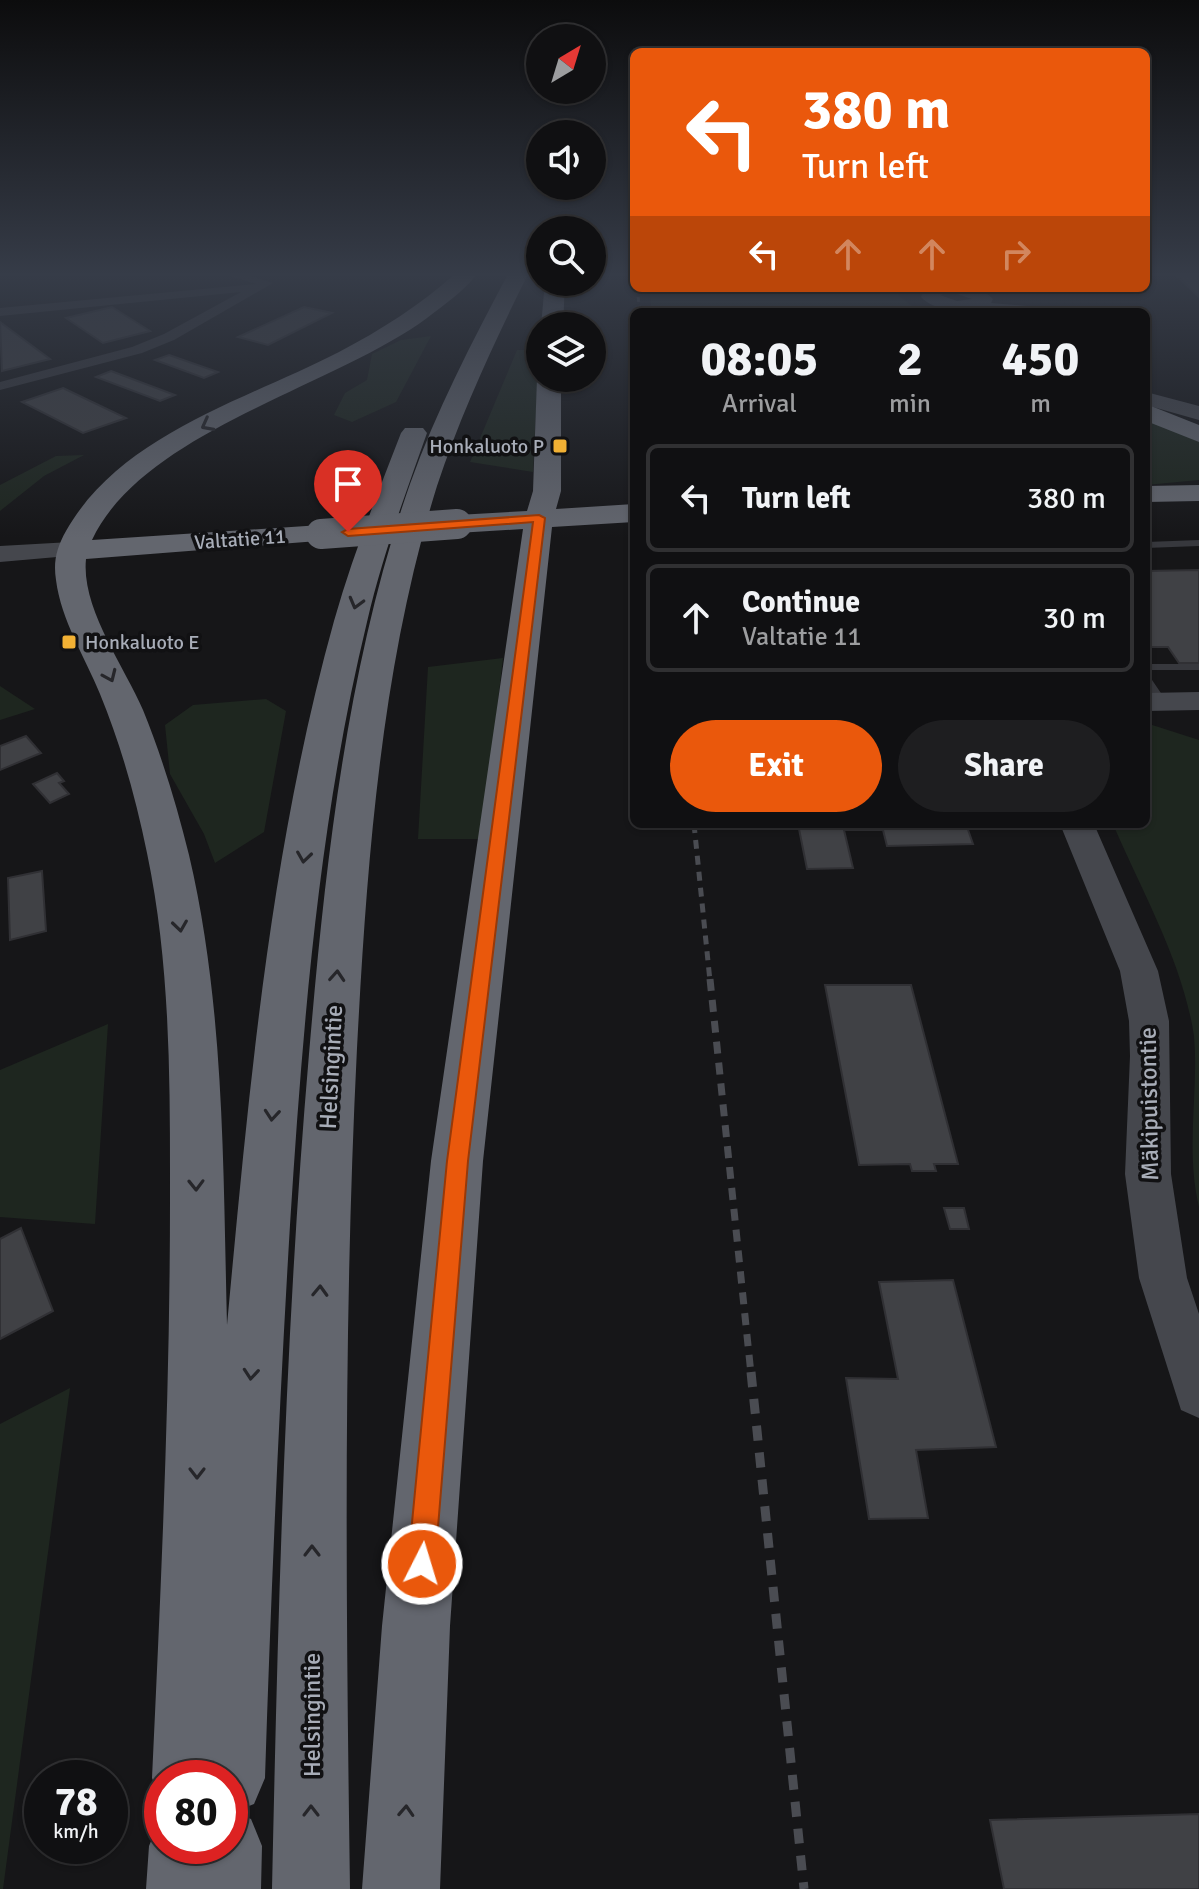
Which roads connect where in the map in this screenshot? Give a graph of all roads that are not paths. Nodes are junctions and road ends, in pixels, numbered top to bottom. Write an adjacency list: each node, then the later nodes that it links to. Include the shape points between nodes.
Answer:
1 (88, 362): 5 (street)
2 (332, 362): 17 (highway, one-way to 17, via 144,462 115,486)
3 (446, 362): 26 (highway, Helsingintie, one-way to 26, via 391,488 340,663 308,821 276,1065 242,1480)
4 (475, 362): 31 (highway, Helsingintie, one-way to 4, via 313,1529 337,970 354,817 404,553 454,405)
5 (0, 386)
6 (549, 392): 14 (highway, via 547,491)
7 (1150, 399): 8 (street)
8 (1199, 413)
9 (1150, 414): 10 (highway)
10 (1199, 434)
11 (1192, 492): 12 (highway)
12 (1150, 494)
13 (622, 514): 14 (highway)
14 (539, 518): 17 (highway, Valtatie 11, bridge); 32 (highway, one-way to 14, via 416,1626 457,1161)
15 (1199, 543): 16 (lane)
16 (1150, 545)
17 (71, 550): 18 (street); 25 (highway, one-way to 25, via 70,576 78,603 154,794 181,935 194,1099 198,1262)
18 (0, 554)
19 (1150, 667): 20 (lane)
20 (1199, 667)
21 (1151, 694): 22 (street)
22 (1199, 701)
23 (1079, 828): 24 (street, Mäkipuistontie, via 1139,971 1151,1056 1148,1174 1163,1278)
24 (1199, 1392)
25 (189, 1760)
26 (229, 1760)
27 (186, 1864): 29 (highway)
28 (223, 1864): 30 (highway)
29 (185, 1889)
30 (222, 1889)
31 (311, 1889)
32 (401, 1889)

